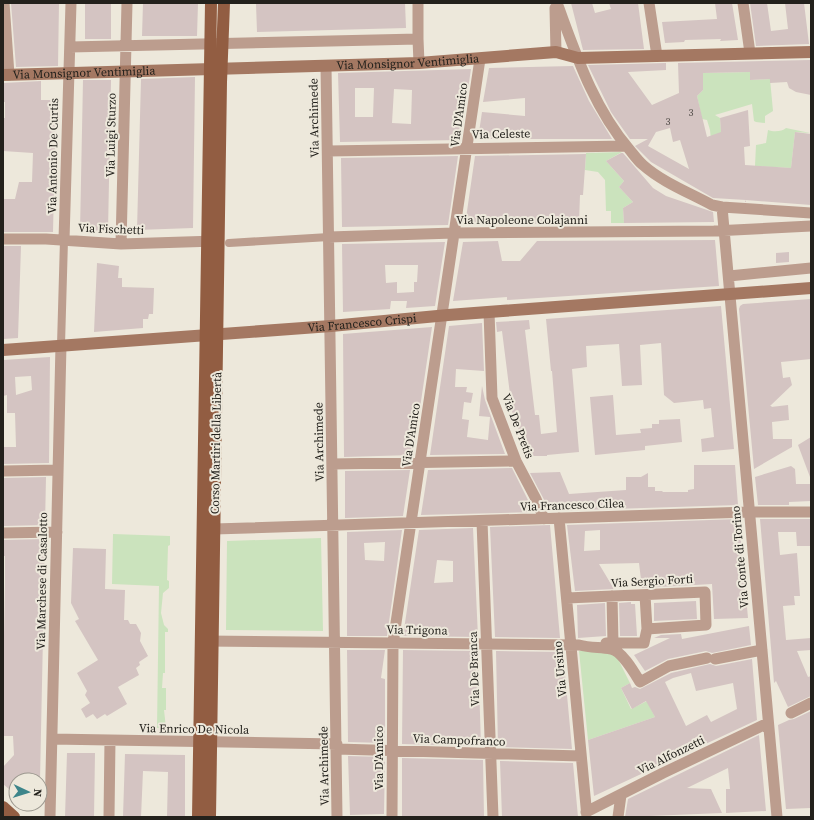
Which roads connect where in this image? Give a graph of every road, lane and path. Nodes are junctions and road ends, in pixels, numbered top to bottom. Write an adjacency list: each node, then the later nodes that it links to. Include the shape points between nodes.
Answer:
1 (4, 3): 27 (street)
2 (70, 3): 13 (street, Via Antonio De Curtis)
3 (127, 3): 14 (street, Via Luigi Sturzo)
4 (211, 3): 11 (main road, Corso Martiri della Libertà)
5 (224, 3): 12 (main road, Corso Martiri della Libertà)
6 (418, 3): 10 (street)
7 (556, 3): 15 (street); 19 (street)
8 (649, 3): 18 (street)
9 (743, 3): 17 (street)
10 (418, 39): 12 (street); 21 (street)
11 (210, 44): 12 (street); 14 (street); 24 (main road, Corso Martiri della Libertà)
12 (223, 44): 23 (main road, Corso Martiri della Libertà)
13 (70, 47): 14 (street); 26 (street, Via Antonio De Curtis)
14 (126, 47): 25 (street, Via Luigi Sturzo)
15 (556, 52): 19 (main road, Via Monsignor Ventimiglia); 20 (main road, Via Monsignor Ventimiglia)
16 (811, 52): 17 (main road, Via Monsignor Ventimiglia)
17 (750, 53): 18 (main road, Via Monsignor Ventimiglia)
18 (657, 56): 19 (main road, Via Monsignor Ventimiglia)
19 (578, 58): 28 (street, via 596,101)
20 (480, 59): 21 (main road, Via Monsignor Ventimiglia); 29 (street, Via D'Amico)
21 (419, 63): 22 (main road, Via Monsignor Ventimiglia)
22 (326, 66): 23 (main road, Via Monsignor Ventimiglia); 30 (street, Via Archimede)
23 (222, 68): 24 (main road, Via Monsignor Ventimiglia); 42 (main road, Corso Martiri della Libertà)
24 (209, 69): 25 (main road, Via Monsignor Ventimiglia); 41 (main road, Corso Martiri della Libertà)
25 (126, 71): 26 (main road, Via Monsignor Ventimiglia); 43 (street, Via Luigi Sturzo)
26 (68, 73): 27 (main road, Via Monsignor Ventimiglia); 40 (street, Via Antonio De Curtis)
27 (6, 75)
28 (626, 146): 29 (street, Via Celeste); 31 (street, via 652,173)
29 (467, 148): 30 (street, Via Celeste); 37 (street, Via D'Amico)
30 (328, 150): 38 (street, Via Archimede)
31 (717, 206): 32 (street); 36 (street, Via Conte di Torino)
32 (778, 211): 33 (street); 35 (street)
33 (811, 213)
34 (811, 226): 35 (street, Via Napoleone Colajanni)
35 (778, 228): 36 (street, Via Napoleone Colajanni)
36 (720, 231): 37 (street, Via Napoleone Colajanni); 45 (street, Via Conte di Torino)
37 (454, 233): 38 (street, Via Napoleone Colajanni); 49 (street, Via D'Amico)
38 (329, 237): 42 (street, Via Fischetti); 50 (street, Via Archimede)
39 (3, 239): 40 (street, Via Fischetti)
40 (64, 240): 43 (street, Via Fischetti); 53 (street)
41 (206, 241): 42 (street, Via Fischetti); 43 (street, Via Fischetti); 51 (main road, Corso Martiri della Libertà)
42 (224, 242): 52 (main road, Corso Martiri della Libertà)
43 (122, 244)
44 (811, 268): 45 (street)
45 (729, 276): 47 (street, Via Conte di Torino)
46 (811, 288): 47 (main road, Via Francesco Crispi)
47 (725, 295): 48 (main road, Via Francesco Crispi); 60 (street, Via Conte di Torino)
48 (489, 312): 49 (main road, Via Francesco Crispi); 55 (street, Via De Pretis, via 492,398)
49 (442, 316): 50 (main road, Via Francesco Crispi); 56 (street, Via D'Amico)
50 (330, 326): 52 (main road, Via Francesco Crispi); 57 (street, Via Archimede)
51 (205, 334): 52 (main road, Via Francesco Crispi); 53 (main road, Via Francesco Crispi); 74 (main road, Corso Martiri della Libertà)
52 (218, 334): 67 (main road, Corso Martiri della Libertà)
53 (61, 345): 54 (main road, Via Francesco Crispi); 58 (street, Via Marchese di Casalotto)
54 (3, 350)
55 (516, 460): 56 (street); 63 (street, Via De Pretis)
56 (420, 462): 57 (street); 65 (street, Via D'Amico)
57 (332, 464): 66 (street, Via Archimede)
58 (58, 470): 59 (street); 68 (street, Via Marchese di Casalotto)
59 (3, 471)
60 (749, 512): 61 (street, Via Francesco Cilea); 62 (street, Via Francesco Cilea); 80 (street, Via Conte di Torino)
61 (811, 512)
62 (559, 518): 63 (street, Via Francesco Cilea); 72 (street, Via Ursino)
63 (544, 519): 64 (street, Via Francesco Cilea)
64 (482, 521): 65 (street, Via Francesco Cilea); 78 (street, Via De Branca)
65 (411, 523): 66 (street, Via Francesco Cilea); 76 (street, Via D'Amico)
66 (333, 525): 67 (street, Via Francesco Cilea); 75 (street, Via Archimede)
67 (214, 530): 74 (main road, Corso Martiri della Libertà)
68 (56, 532): 69 (street); 84 (street, Via Marchese di Casalotto)
69 (3, 533)
70 (645, 595): 71 (street, Via Sergio Forti); 73 (street); 73 (street, Via Sergio Forti, via 705,592 706,625)
71 (612, 596): 72 (street, Via Sergio Forti); 77 (street)
72 (566, 598): 79 (street, Via Ursino)
73 (648, 629): 77 (street, via 644,643)
74 (206, 641): 75 (street, Via Trigona); 86 (main road, Corso Martiri della Libertà)
75 (335, 642): 76 (street, Via Trigona); 87 (street, Via Archimede)
76 (393, 643): 78 (street, Via Trigona); 88 (street, Via D'Amico)
77 (613, 643): 79 (street)
78 (486, 644): 79 (street, Via Trigona); 89 (street, Via De Branca)
79 (575, 645): 80 (street, via 616,650 640,682 669,666); 90 (street, Via Ursino)
80 (762, 650): 83 (street, Via Conte di Torino)
81 (811, 703): 82 (street)
82 (791, 713)
83 (768, 723): 91 (street, Via Alfonzetti); 103 (street, Via Conte di Torino)
84 (52, 739): 85 (street, Via Enrico De Nicola); 95 (street, Via Marchese di Casalotto)
85 (110, 740): 86 (street, Via Enrico De Nicola); 96 (street)
86 (205, 742): 87 (street, Via Enrico De Nicola); 97 (main road, Corso Martiri della Libertà); 98 (main road, Corso Martiri della Libertà)
87 (337, 747): 88 (street, Via Campofranco); 99 (street, Via Archimede)
88 (392, 751): 89 (street, Via Campofranco); 100 (street, Via D'Amico)
89 (490, 754): 90 (street, Via Campofranco); 101 (street, Via De Branca)
90 (581, 756): 93 (street, Via Ursino)
91 (621, 795): 93 (street, Via Alfonzetti); 102 (street)
92 (3, 807): 94 (main road)
93 (586, 815)
94 (14, 817)
95 (50, 817)
96 (109, 817)
97 (198, 817)
98 (210, 817)
99 (337, 817)
100 (392, 817)
101 (493, 817)
102 (618, 817)
103 (777, 817)

